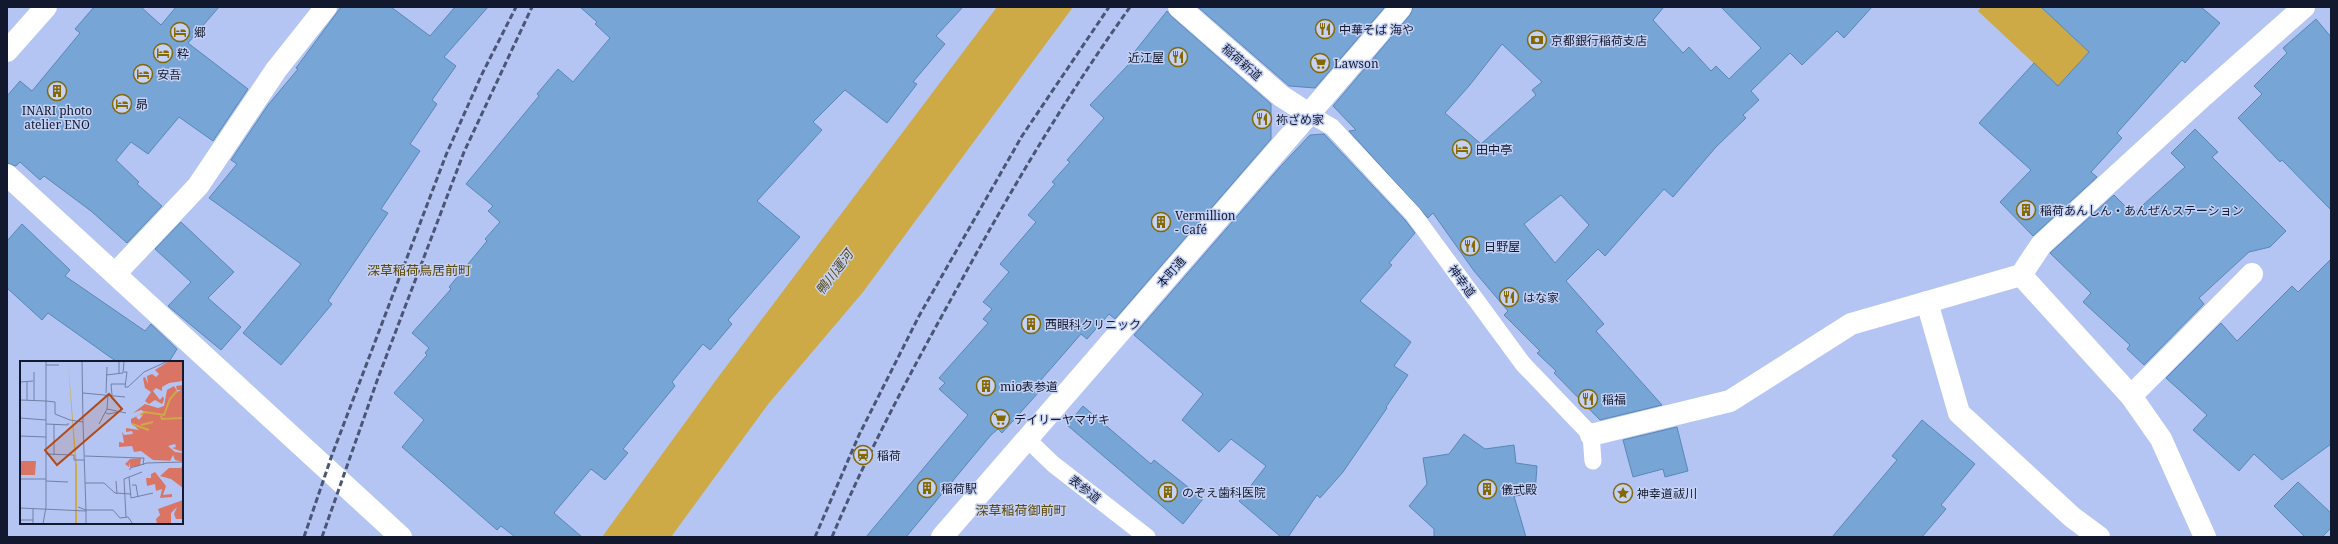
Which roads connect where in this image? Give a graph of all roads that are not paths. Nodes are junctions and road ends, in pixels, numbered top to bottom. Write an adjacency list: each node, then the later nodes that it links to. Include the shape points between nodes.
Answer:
1 (46, 7): 6 (street)
2 (326, 7): 9 (street, via 276,70 198,186)
3 (1179, 7): 7 (street, 稲荷新道, via 1281,96)
4 (1401, 7): 7 (street, 本町通)
5 (2304, 7): 11 (street, via 2041,245)
6 (7, 51)
7 (1309, 114): 14 (street, 神幸道, via 1332,126 1413,214 1522,364); 15 (street, 本町通)
8 (7, 175): 9 (street)
9 (115, 274): 17 (street)
10 (2252, 274): 13 (street)
11 (2021, 275): 12 (street); 13 (street)
12 (1927, 302): 14 (street, via 1851,324 1730,401); 20 (street, via 1959,413 2072,517)
13 (2131, 396): 21 (street, via 2161,438)
14 (1591, 435): 16 (street)
15 (1026, 438): 18 (street, 本町通); 19 (street, 表参道, via 1053,464)
16 (1593, 461)
17 (401, 537)
18 (942, 537)
19 (1147, 537)
20 (2099, 537)
21 (2205, 537)

